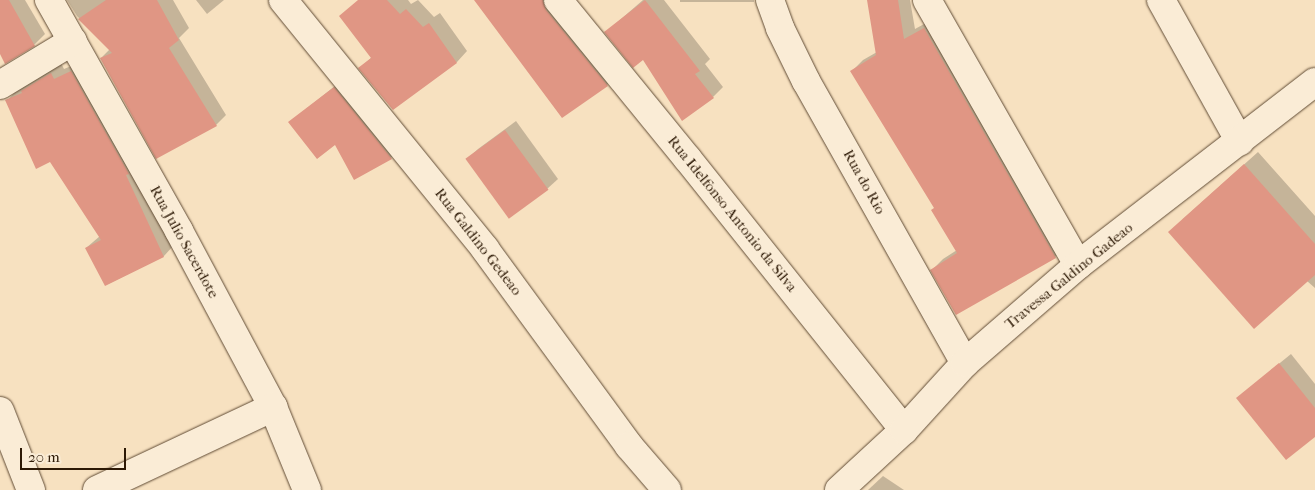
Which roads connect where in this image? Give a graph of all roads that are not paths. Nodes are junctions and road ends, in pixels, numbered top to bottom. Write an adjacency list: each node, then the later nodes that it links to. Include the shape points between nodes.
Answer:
1 (49, 0): 7 (street, Rua Julio Sacerdote)
2 (283, 0): 19 (street, Rua Galdino Gedeao, via 485,248 629,446)
3 (558, 0): 15 (street, Rua Idelfonso Antonio da Silva)
4 (770, 0): 12 (street, Rua do Rio, via 806,81)
5 (927, 0): 11 (street)
6 (1161, 0): 10 (street)
7 (73, 41): 9 (street); 13 (street, Rua Julio Sacerdote)
8 (1315, 82): 10 (street, Travessa Galdino Gadeao)
9 (0, 84)
10 (1240, 142): 11 (street, Travessa Galdino Gadeao)
11 (1078, 265): 12 (street, Travessa Galdino Gadeao)
12 (965, 363): 15 (street, Travessa Galdino Gadeao)
13 (273, 406): 17 (street); 18 (street, Rua Julio Sacerdote)
14 (0, 411): 16 (street)
15 (904, 430): 20 (street, Travessa Galdino Gadeao)
16 (31, 490)
17 (97, 490)
18 (307, 490)
19 (666, 490)
20 (840, 490)

